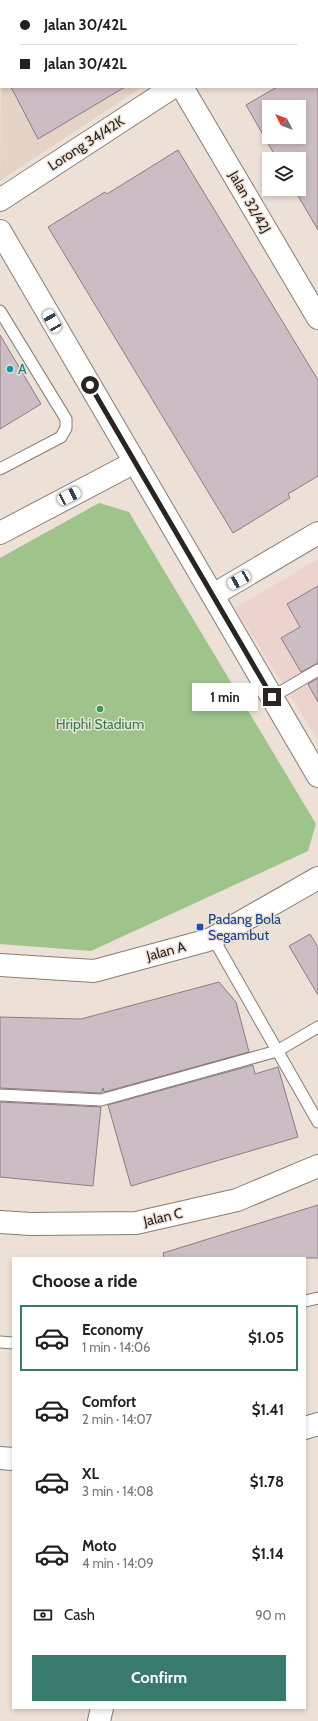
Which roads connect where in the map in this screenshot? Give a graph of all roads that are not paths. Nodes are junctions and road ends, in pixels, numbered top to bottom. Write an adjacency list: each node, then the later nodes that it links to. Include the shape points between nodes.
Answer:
1 (171, 88): 3 (street, Lorong 34/42K)
2 (183, 88): 6 (street, Jalan 32/42J)
3 (0, 200)
4 (0, 231): 7 (street)
5 (0, 311): 8 (lane, via 66,418 66,428 62,437)
6 (318, 318)
7 (135, 462): 9 (street); 11 (street)
8 (0, 469)
9 (1, 530)
10 (318, 533): 11 (street)
11 (212, 595): 13 (street)
12 (318, 670): 13 (lane)
13 (272, 697): 14 (street)
14 (318, 776)
15 (318, 878): 16 (street, Jalan A)
16 (213, 938): 17 (street, Jalan A, via 94,971); 19 (lane)
17 (0, 965)
18 (318, 1027): 19 (lane)
19 (277, 1051): 20 (lane, via 101,1100); 21 (lane)
20 (0, 1095)
21 (318, 1122)
22 (318, 1166): 23 (street, Jalan C, via 237,1200 136,1223)
23 (0, 1222)
24 (318, 1298): 25 (lane)
25 (306, 1301)
26 (0, 1342): 27 (lane)
27 (12, 1343)
28 (318, 1424): 29 (street)
29 (306, 1428)
30 (0, 1458): 31 (street)
31 (12, 1459)
32 (102, 1709): 33 (street)
33 (99, 1721)

